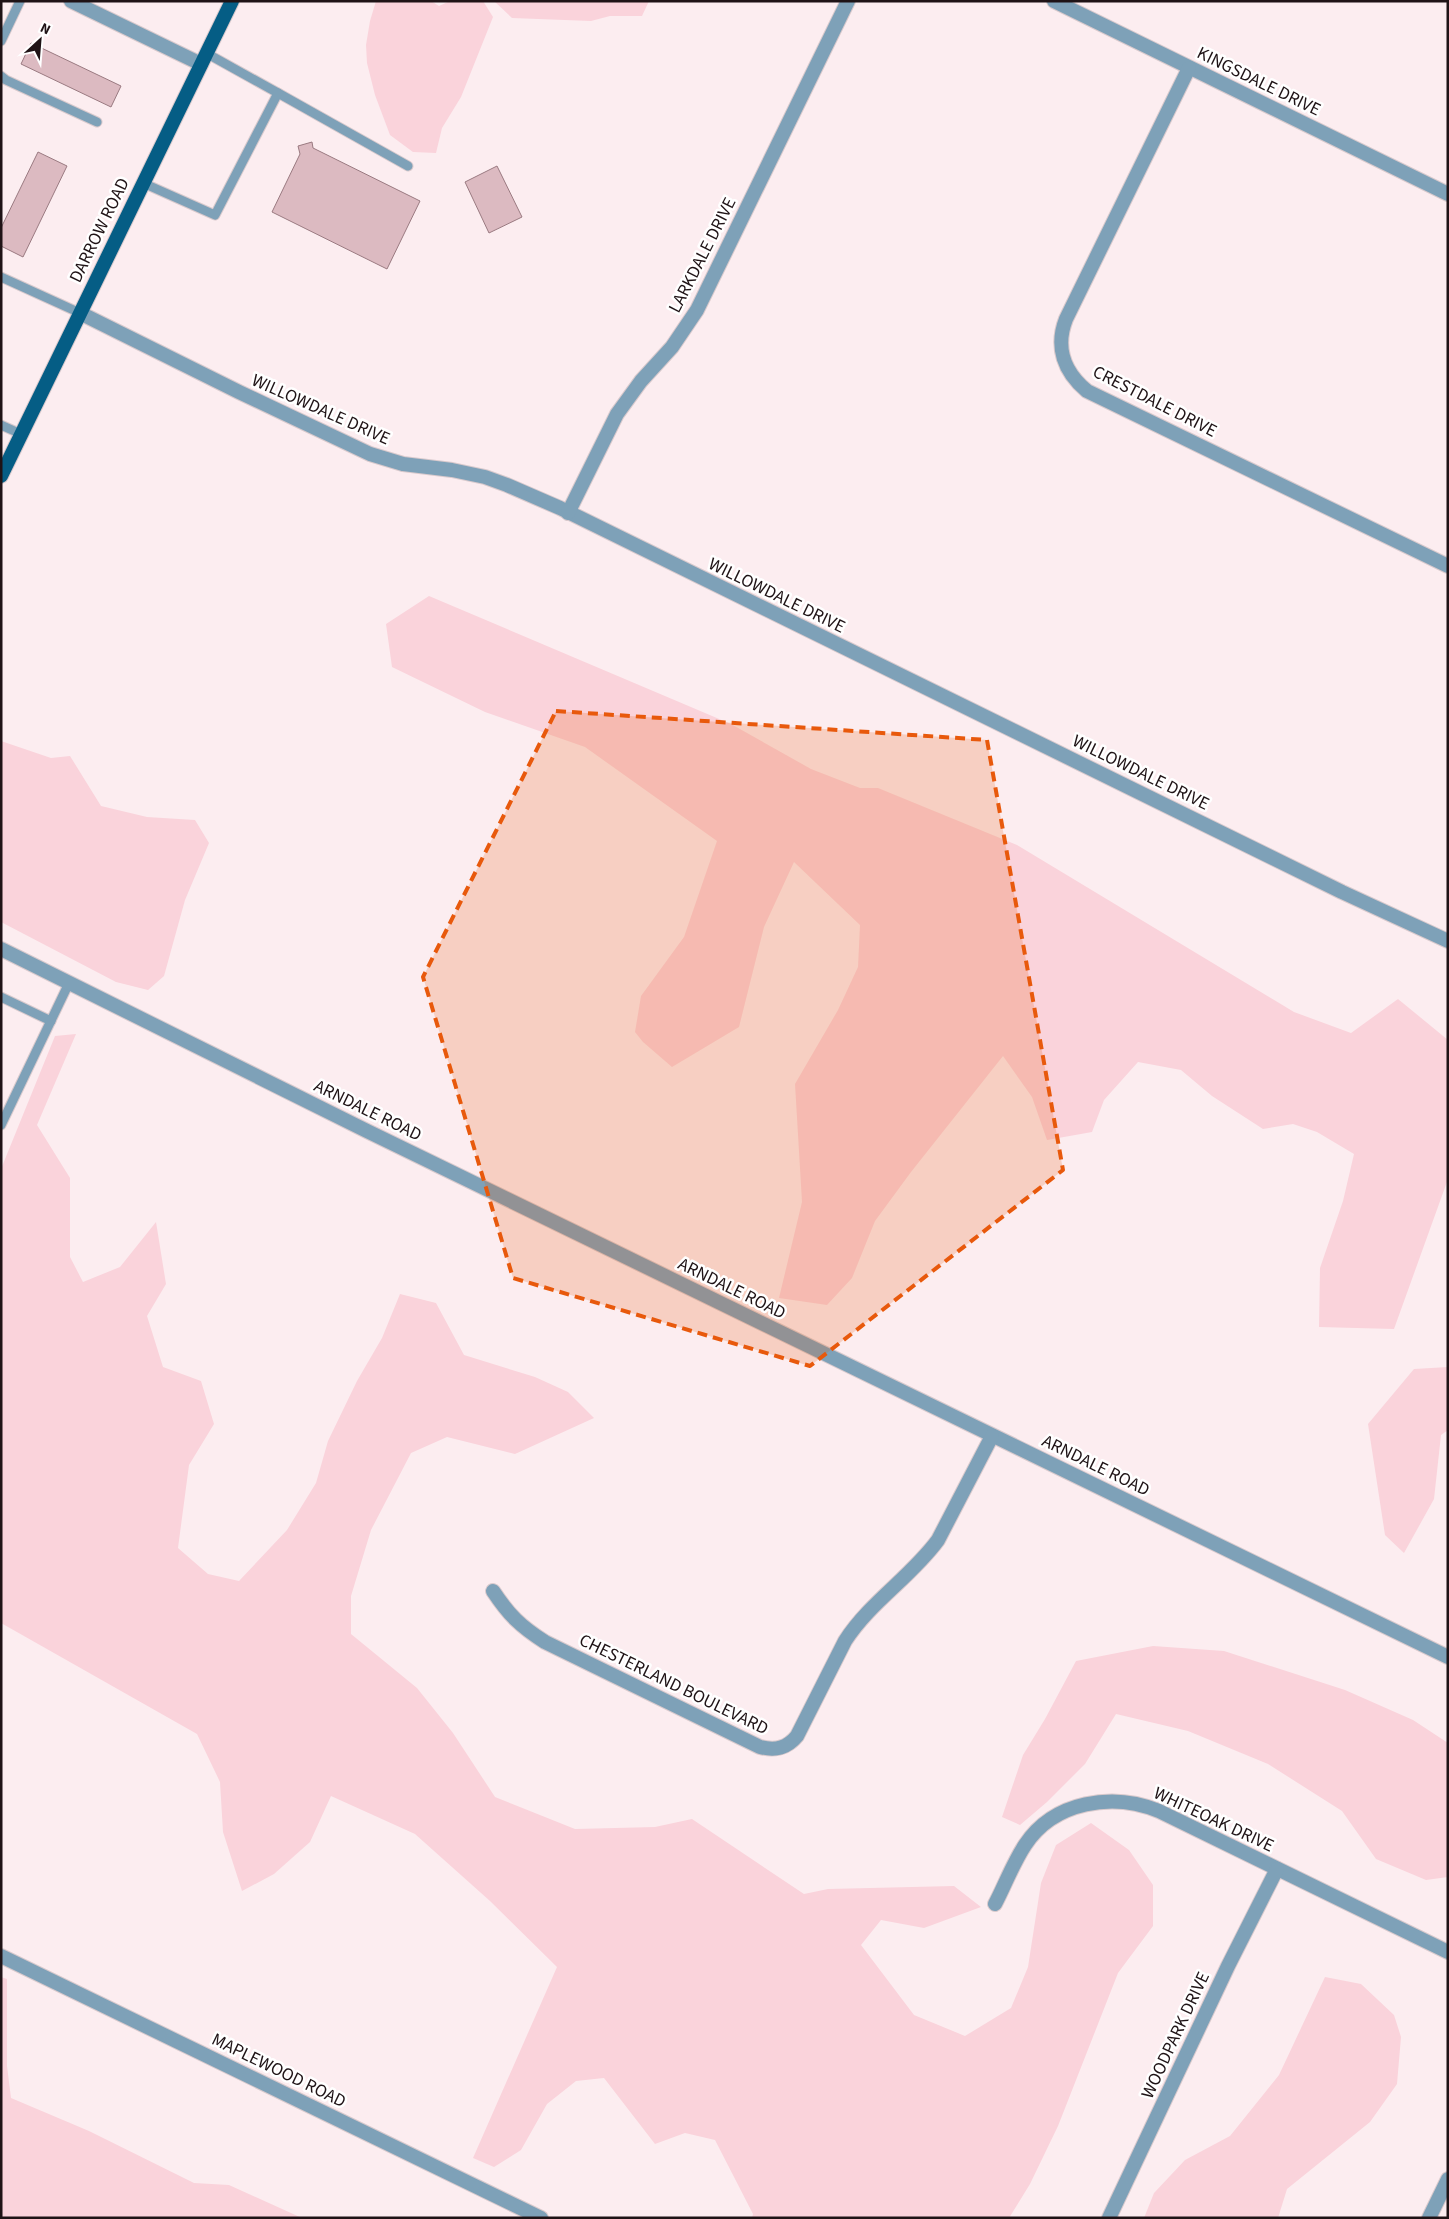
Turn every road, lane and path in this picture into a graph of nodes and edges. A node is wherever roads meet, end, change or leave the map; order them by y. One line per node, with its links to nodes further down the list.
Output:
1 (20, 1): 6 (lane)
2 (71, 1): 7 (street)
3 (232, 1): 7 (main road, DARROW ROAD)
4 (848, 1): 20 (street, LARKDALE DRIVE)
5 (1054, 1): 8 (street, KINGSDALE DRIVE)
6 (1, 41)
7 (204, 58): 10 (lane); 13 (main road, DARROW ROAD)
8 (1189, 68): 14 (street, KINGSDALE DRIVE); 21 (street, CRESTDALE DRIVE)
9 (1, 76): 11 (lane)
10 (278, 93): 12 (lane); 13 (lane)
11 (96, 122)
12 (408, 166)
13 (143, 183): 16 (main road, DARROW ROAD)
14 (1448, 194)
15 (1, 277): 16 (lane)
16 (80, 312): 18 (main road, DARROW ROAD); 20 (street, WILLOWDALE DRIVE)
17 (1, 425): 18 (lane)
18 (21, 434): 19 (main road, DARROW ROAD)
19 (1, 476)
20 (568, 513): 22 (street, WILLOWDALE DRIVE)
21 (1448, 566)
22 (1448, 941)
23 (1, 950): 24 (street, ARNDALE ROAD)
24 (69, 983): 26 (lane); 28 (street, ARNDALE ROAD)
25 (1, 997): 26 (lane)
26 (51, 1021): 27 (lane)
27 (1, 1125)
28 (992, 1436): 29 (street, CHESTERLAND BOULEVARD); 30 (street, ARNDALE ROAD)
29 (493, 1591)
30 (1448, 1657)
31 (1277, 1869): 32 (street, WHITEOAK DRIVE); 33 (street, WHITEOAK DRIVE); 37 (street, WOODPARK DRIVE)
32 (996, 1904)
33 (1448, 1952)
34 (1, 1956): 36 (street, MAPLEWOOD ROAD)
35 (1448, 2179): 38 (street)
36 (541, 2218)
37 (1109, 2218)
38 (1429, 2218)

